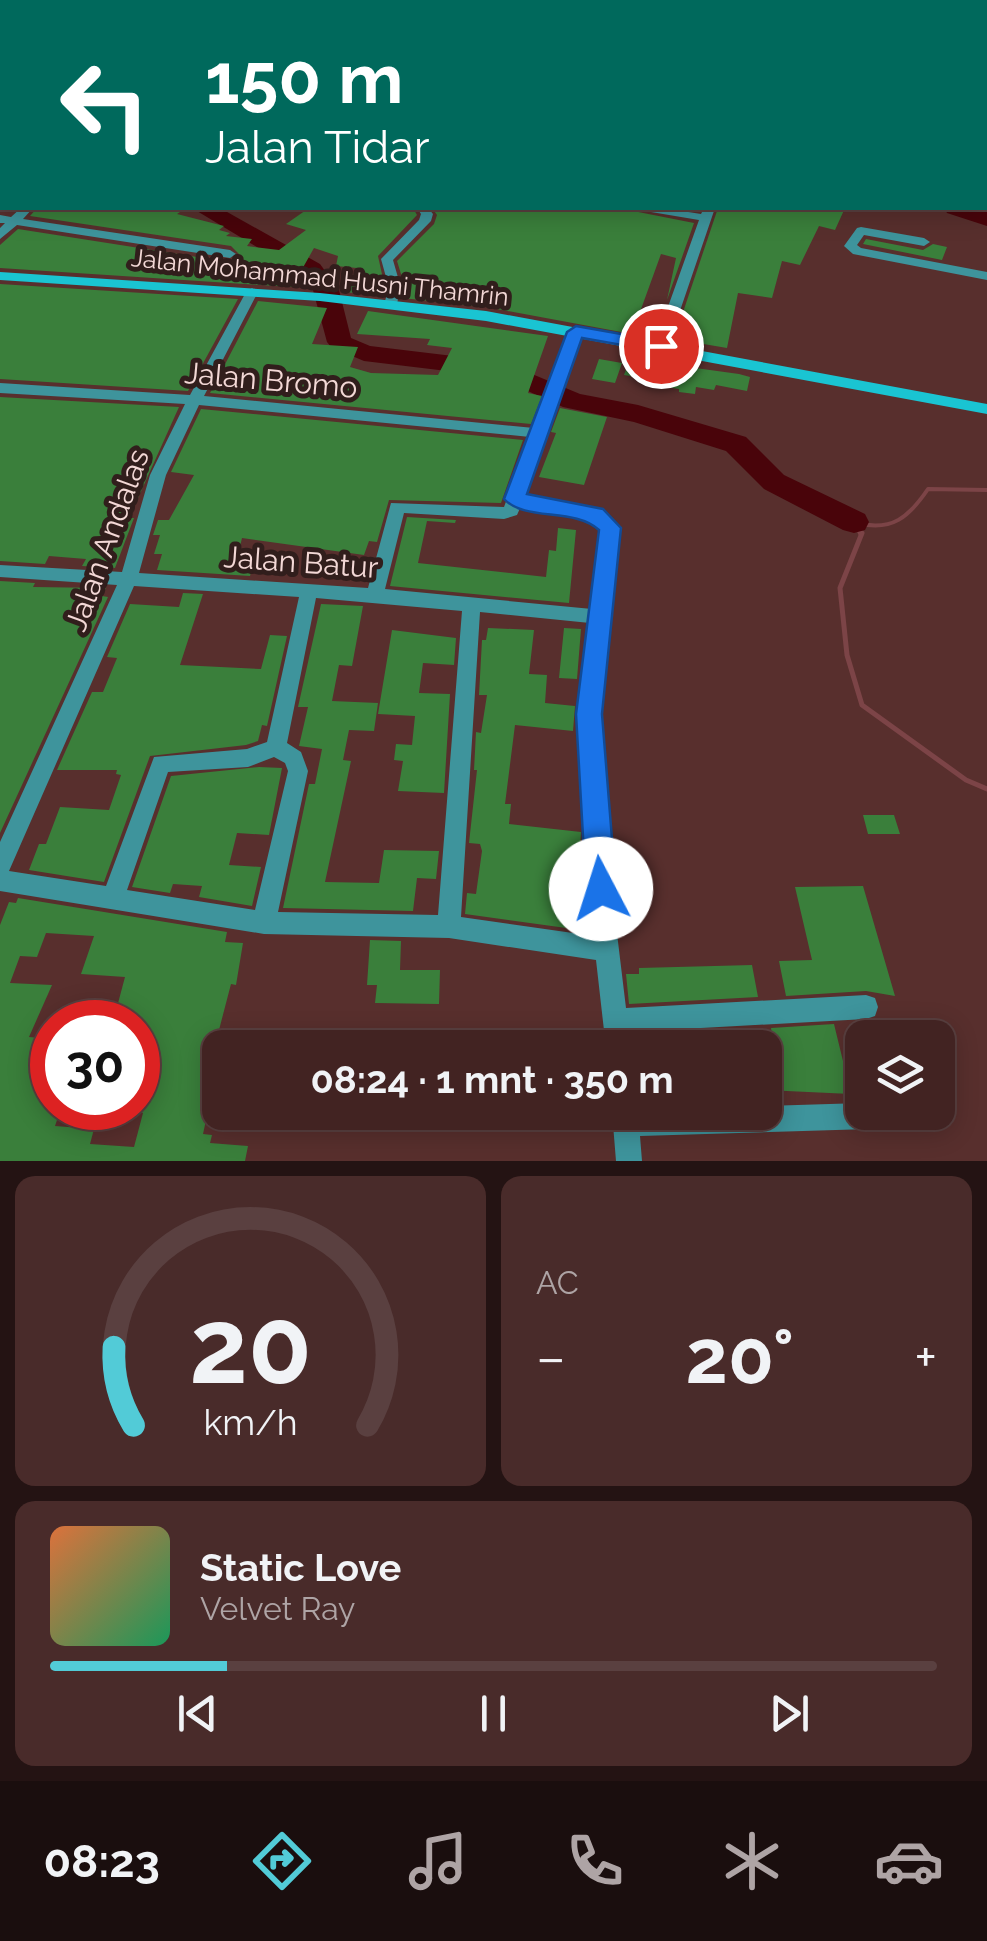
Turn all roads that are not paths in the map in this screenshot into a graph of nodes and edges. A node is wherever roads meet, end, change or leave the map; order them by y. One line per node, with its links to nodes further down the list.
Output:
1 (424, 210): 11 (street)
2 (670, 210): 3 (street)
3 (708, 213): 13 (street)
4 (7, 220): 5 (street); 7 (street)
5 (0, 235)
6 (924, 242): 9 (street)
7 (230, 254)
8 (0, 276): 10 (street, Jalan Mohammad Husni Thamrin)
9 (987, 276)
10 (252, 292): 11 (street, Jalan Mohammad Husni Thamrin); 15 (street, Jalan Andalas)
11 (391, 304): 12 (street, Jalan Mohammad Husni Thamrin)
12 (576, 332): 13 (street, Jalan Mohammad Husni Thamrin); 17 (street)
13 (661, 346): 16 (street, Jalan Mohammad Husni Thamrin)
14 (0, 388): 15 (street, Jalan Bromo)
15 (192, 400): 17 (street, Jalan Bromo); 20 (street, Jalan Andalas)
16 (987, 409)
17 (536, 433): 18 (street)
18 (515, 499): 22 (street); 24 (street)
19 (0, 571): 20 (street, Jalan Batur)
20 (129, 578): 21 (street, Jalan Batur); 26 (street, Jalan Andalas)
21 (310, 590): 22 (street, Jalan Batur); 25 (street)
22 (376, 594): 23 (street, Jalan Batur)
23 (472, 603): 24 (street, Jalan Batur); 30 (street)
24 (598, 617): 31 (street)
25 (276, 747): 28 (street); 29 (street)
26 (0, 866)
27 (0, 880): 28 (street)
28 (112, 900): 29 (street)
29 (264, 922): 30 (street)
30 (448, 927): 31 (street)
31 (608, 950): 33 (street)
32 (866, 1007): 33 (street)
33 (616, 1021): 34 (street)
34 (617, 1030)
35 (782, 1116): 36 (street)
36 (845, 1116)
37 (626, 1130): 38 (street)
38 (629, 1161)

